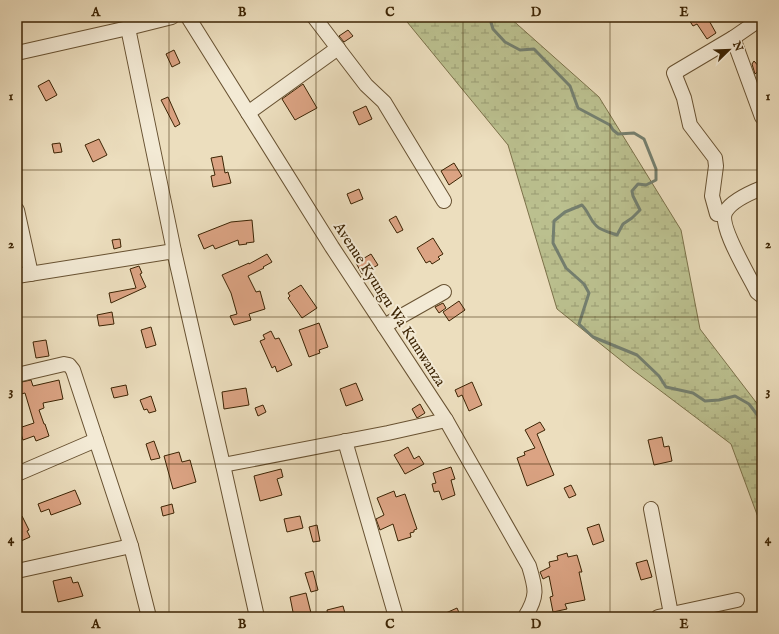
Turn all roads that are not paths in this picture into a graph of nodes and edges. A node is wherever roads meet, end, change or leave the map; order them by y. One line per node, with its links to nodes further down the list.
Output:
1 (172, 17): 5 (street)
2 (188, 17): 9 (street, Avenue Kyungu Wa Kumwanza)
3 (314, 17): 7 (street)
4 (762, 18): 6 (street)
5 (128, 28): 8 (street); 15 (street)
6 (733, 38): 10 (street); 14 (street)
7 (338, 48): 9 (street); 12 (street)
8 (17, 53)
9 (248, 112): 20 (street, Avenue Kyungu Wa Kumwanza)
10 (762, 117)
11 (762, 188): 19 (street)
12 (444, 201)
13 (17, 210): 16 (street)
14 (717, 214)
15 (174, 251): 16 (street); 25 (street)
16 (31, 274): 17 (street)
17 (17, 276)
18 (444, 292): 20 (street)
19 (762, 296)
20 (384, 326): 22 (street, Avenue Kyungu Wa Kumwanza)
21 (17, 375): 23 (street)
22 (446, 420): 24 (street); 35 (street, Avenue Kyungu Wa Kumwanza)
23 (96, 440): 26 (street); 28 (street)
24 (345, 441): 25 (street); 34 (street)
25 (223, 465): 33 (street)
26 (17, 474)
27 (651, 509): 31 (street)
28 (131, 546): 29 (street); 32 (street)
29 (17, 571)
30 (737, 600): 31 (street)
31 (672, 614): 36 (street)
32 (149, 617)
33 (257, 617)
34 (396, 617)
35 (525, 617)
36 (658, 617)

